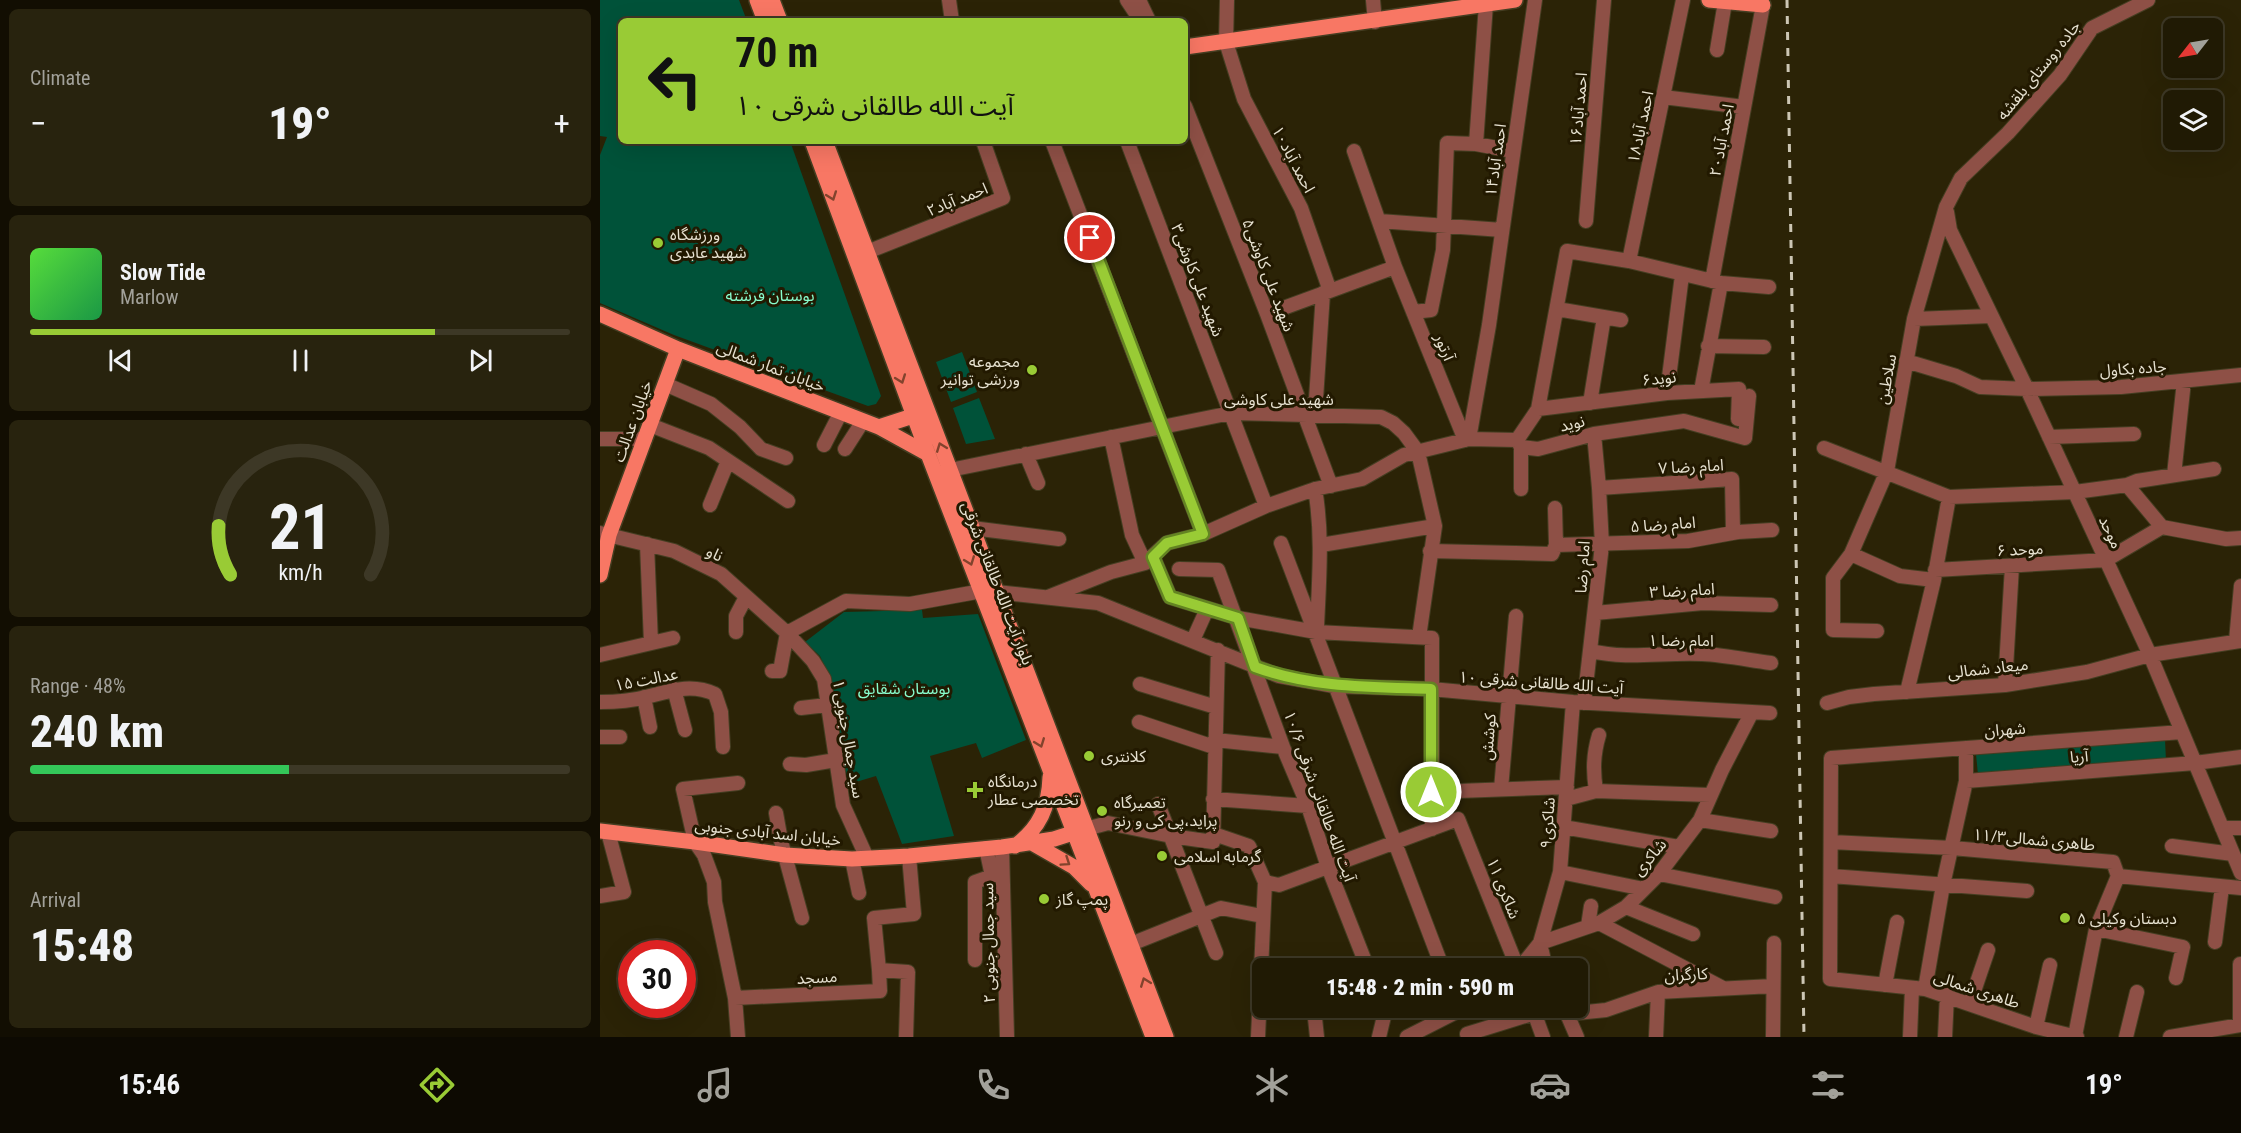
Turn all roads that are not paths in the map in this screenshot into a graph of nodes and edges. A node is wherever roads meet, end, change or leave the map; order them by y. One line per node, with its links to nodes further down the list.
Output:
1 (757, 0): 18 (main road)
2 (772, 0): 19 (main road)
3 (949, 0): 20 (street)
4 (1127, 0): 21 (street)
5 (1139, 0): 22 (street)
6 (1227, 0): 24 (street, احمد آباد۱۰)
7 (1373, 0): 23 (street)
8 (1515, 0): 16 (main road)
9 (1535, 0): 37 (street, احمد آباد۱۴)
10 (1604, 0): 40 (street, احمد آباد۱۶)
11 (1683, 0): 27 (street, احمد آباد۱۸)
12 (1709, 0): 14 (main road)
13 (2148, 0): 38 (street, جاده روستای بلقشه)
14 (1725, 2): 15 (main road); 26 (street)
15 (1762, 3): 28 (street, احمد آباد۲۰)
16 (1486, 4): 17 (main road); 35 (street)
17 (1441, 6): 23 (main road)
18 (764, 18)
19 (779, 18)
20 (952, 18)
21 (1139, 18)
22 (1148, 18)
23 (1375, 22): 24 (main road)
24 (1226, 42): 25 (main road); 49 (street, احمد آباد۱۰)
25 (1188, 47)
26 (1717, 50)
27 (1663, 97): 28 (street); 44 (street, احمد آباد۱۸)
28 (1744, 107): 47 (street, احمد آباد۲۰)
29 (1188, 114): 53 (street, شهید علی کاوشی۵)
30 (813, 144): 72 (main road, بلوار آیت الله طالقانی شرقی, one-way to 72)
31 (828, 144): 43 (main road, بلوار آیت الله طالقانی شرقی)
32 (984, 144): 43 (street, احمد آباد۲)
33 (1053, 144): 77 (street)
34 (1128, 144): 73 (street, شهید علی کاوشی۳)
35 (1476, 144): 37 (street); 41 (street)
36 (1354, 150): 39 (street, آرتور)
37 (1514, 151): 42 (street, احمد آباد۱۴)
38 (1946, 207): 54 (street, موحد); 56 (street, سلاطین)
39 (1379, 221): 41 (street); 45 (street, آرتور)
40 (1586, 221)
41 (1444, 225): 42 (street); 51 (street)
42 (1502, 230): 85 (street, احمد آباد۱۴)
43 (867, 252): 72 (main road, بلوار آیت الله طالقانی شرقی)
44 (1629, 261): 46 (street); 50 (street)
45 (1395, 267): 49 (street); 51 (street, آرتور)
46 (1682, 274): 47 (street); 67 (street)
47 (1716, 282): 48 (street); 58 (street, احمد آباد۲۰)
48 (1769, 287)
49 (1327, 292): 53 (street); 74 (street)
50 (1557, 309): 55 (street); 70 (street)
51 (1413, 312): 85 (street, آرتور)
52 (600, 314): 60 (main road, خیابان تمار شمالی)
53 (1267, 314): 74 (street, شهید علی کاوشی۵)
54 (1991, 316): 56 (street); 65 (street, موحد)
55 (1604, 317): 57 (street); 69 (street)
56 (1914, 318): 61 (street, سلاطین)
57 (1621, 320)
58 (1708, 346): 59 (street); 66 (street, احمد آباد۲۰)
59 (1764, 347)
60 (678, 349): 64 (main road, خیابان عدالت); 71 (main road, خیابان تمار شمالی)
61 (1906, 361): 65 (street, جاده بکاول); 97 (street, سلاطین)
62 (2241, 375): 63 (street, جاده بکاول)
63 (2184, 381): 65 (street, جاده بکاول); 98 (street)
64 (665, 384): 78 (main road, خیابان عدالت); 93 (street)
65 (2027, 389): 83 (street, موحد)
66 (1701, 391): 67 (street, نوید۶); 80 (street, نوید۶)
67 (1667, 393): 69 (street, نوید۶)
68 (1749, 396): 80 (street)
69 (1590, 403): 70 (street, نوید۶)
70 (1538, 409): 86 (street)
71 (842, 412): 75 (main road, خیابان تمار شمالی); 87 (street)
72 (921, 413): 76 (main road); 91 (main road, بلوار آیت الله طالقانی شرقی); 96 (main road, بلوار آیت الله طالقانی شرقی, one-way to 72)
73 (1231, 413): 74 (street, شهید علی کاوشی); 77 (street, شهید علی کاوشی); 109 (street, شهید علی کاوشی۳)
74 (1305, 415): 90 (street, شهید علی کاوشی); 101 (street, شهید علی کاوشی۵)
75 (863, 421): 76 (main road, خیابان تمار شمالی); 89 (street)
76 (879, 427): 91 (main road, خیابان تمار شمالی)
77 (1162, 427): 82 (street, شهید علی کاوشی); 117 (street)
78 (647, 432): 84 (street); 94 (street); 116 (main road, خیابان عدالت)
79 (1594, 434): 80 (street, نوید); 86 (street, نوید); 102 (street, امام رضا)
80 (1737, 434)
81 (2134, 434): 83 (street)
82 (1112, 437): 92 (street, شهید علی کاوشی); 127 (street)
83 (2049, 437): 105 (street, موحد)
84 (600, 439)
85 (1467, 440): 86 (street, نوید); 90 (street, نوید)
86 (1519, 443): 104 (street)
87 (824, 445)
88 (1824, 448): 97 (street)
89 (845, 449)
90 (1418, 453): 101 (street, نوید); 111 (street)
91 (928, 454): 134 (main road, بلوار آیت الله طالقانی شرقی, one-way to 134)
92 (1026, 454): 96 (street, شهید علی کاوشی); 99 (street)
93 (786, 458)
94 (728, 461): 107 (street); 108 (street)
95 (2214, 469): 98 (street)
96 (950, 470): 113 (main road, بلوار آیت الله طالقانی شرقی)
97 (1887, 471): 106 (street); 126 (street, سلاطین)
98 (2174, 474): 100 (street)
99 (1038, 483)
100 (2127, 485): 105 (street); 112 (street)
101 (1331, 486): 103 (street, نوید)
102 (1599, 488): 115 (street, امام رضا ۷); 124 (street, امام رضا)
103 (1315, 489): 109 (street, نوید); 123 (street)
104 (1521, 489)
105 (2074, 492): 106 (street); 128 (street, موحد)
106 (1949, 497): 132 (street)
107 (788, 501)
108 (710, 505)
109 (1266, 506): 117 (street, نوید)
110 (1554, 508): 122 (street)
111 (1435, 526): 123 (street); 125 (street)
112 (2162, 527): 118 (street); 128 (street)
113 (972, 528): 119 (street); 134 (main road, بلوار آیت الله طالقانی شرقی)
114 (1772, 530): 115 (street, امام رضا ۵)
115 (1733, 533): 124 (street, امام رضا ۵)
116 (605, 534): 121 (street, ناو); 131 (main road, خیابان عدالت)
117 (1203, 534): 127 (street, نوید)
118 (2241, 538)
119 (1059, 539)
120 (1281, 543): 144 (street)
121 (648, 544): 135 (street, ناو); 150 (street)
122 (1556, 544): 124 (street, امام رضا ۵); 125 (street)
123 (1321, 545): 144 (street)
124 (1602, 545): 139 (street, امام رضا)
125 (1430, 551): 147 (street)
126 (1851, 554): 132 (street, موحد ۶); 142 (street, سلاطین)
127 (1149, 560): 136 (street, نوید); 138 (street)
128 (2106, 560): 129 (street, موحد ۶); 154 (street, موحد)
129 (2012, 566): 132 (street, موحد ۶); 159 (street)
130 (1179, 569): 141 (street, آیت الله طالقانی شرقی ۱۰/۶)
131 (600, 575)
132 (1934, 575): 163 (street)
133 (2241, 586): 149 (street)
134 (989, 592): 136 (street, آیت الله طالقانی شرقی ۱۰); 145 (street, آیت الله طالقانی شرقی ۱۰); 189 (main road, بلوار آیت الله طالقانی شرقی, one-way to 189); 206 (main road, بلوار آیت الله طالقانی شرقی)
135 (746, 597): 143 (street); 145 (street, ناو)
136 (1046, 597): 148 (street, آیت الله طالقانی شرقی ۱۰)
137 (1771, 605): 139 (street, امام رضا ۳)
138 (1207, 609): 141 (street); 148 (street)
139 (1595, 613): 152 (street, امام رضا)
140 (1516, 616): 165 (street, کوشش)
141 (1238, 618): 144 (street); 156 (street, آیت الله طالقانی شرقی ۱۰/۶)
142 (1877, 631)
143 (736, 632)
144 (1316, 632): 147 (street); 160 (street)
145 (787, 633): 157 (street); 169 (street, سید جمال جنوبی ۱)
146 (673, 638): 150 (street)
147 (1425, 638): 162 (street)
148 (1193, 640): 151 (street, آیت الله طالقانی شرقی ۱۰)
149 (2238, 641): 154 (street, میعاد شمالی)
150 (651, 643): 153 (street)
151 (1218, 650): 156 (street, آیت الله طالقانی شرقی ۱۰); 170 (street)
152 (1591, 651): 155 (street, امام رضا ۱); 167 (street, امام رضا)
153 (600, 655)
154 (2150, 655): 159 (street, میعاد شمالی); 177 (street, موحد)
155 (1771, 663)
156 (1255, 667): 160 (street, آیت الله طالقانی شرقی ۱۰); 183 (street, آیت الله طالقانی شرقی ۱۰/۶)
157 (772, 671)
158 (1140, 684): 170 (street)
159 (2005, 685): 163 (street, میعاد شمالی)
160 (1334, 686): 162 (street, آیت الله طالقانی شرقی ۱۰); 214 (street)
161 (674, 689): 164 (street, عدالت ۱۵); 176 (street); 182 (street, عدالت ۱۵)
162 (1431, 689): 165 (street, آیت الله طالقانی شرقی ۱۰); 194 (street)
163 (1907, 692): 168 (street, میعاد شمالی)
164 (644, 697): 166 (street, عدالت ۱۵); 175 (street)
165 (1508, 698): 167 (street, آیت الله طالقانی شرقی ۱۰); 192 (street, کوشش)
166 (600, 702)
167 (1579, 702): 172 (street, آیت الله طالقانی شرقی ۱۰); 195 (street, شاکری۹)
168 (1827, 703)
169 (827, 705): 171 (street); 186 (street, سید جمال جنوبی ۱)
170 (1216, 707): 181 (street)
171 (801, 708)
172 (1752, 712): 173 (street, آیت الله طالقانی شرقی ۱۰); 196 (street, شاکری)
173 (1770, 713)
174 (1139, 722): 181 (street)
175 (650, 727)
176 (685, 730)
177 (2182, 732): 184 (street, شهران); 188 (street, موحد)
178 (1599, 735): 193 (street)
179 (600, 737): 180 (street)
180 (620, 737)
181 (1214, 743): 183 (street); 197 (street)
182 (723, 747)
183 (1283, 747): 199 (street, آیت الله طالقانی شرقی ۱۰/۶)
184 (1966, 748): 190 (street); 212 (street, شهران)
185 (2241, 757): 188 (street, آریا)
186 (836, 760): 187 (street); 223 (street, سید جمال جنوبی ۱)
187 (790, 764)
188 (2195, 764): 190 (street, آریا); 203 (street, موحد)
189 (1050, 770): 206 (main road, بلوار آیت الله طالقانی شرقی); 215 (main road)
190 (1966, 781): 219 (street)
191 (738, 783): 211 (street)
192 (1502, 789): 194 (street); 195 (street)
193 (1596, 791): 195 (street); 196 (street)
194 (1431, 792): 205 (street)
195 (1566, 793): 202 (street, شاکری۹)
196 (1710, 795): 201 (street, شاکری)
197 (1213, 799): 199 (street); 209 (street)
198 (1158, 804): 210 (street)
199 (1308, 806): 224 (street, آیت الله طالقانی شرقی ۱۰/۶)
200 (776, 813): 221 (street)
201 (1700, 820): 207 (street); 217 (street, شاکری)
202 (1563, 827): 217 (street); 225 (street, شاکری۹)
203 (2222, 828): 204 (street); 220 (street, موحد)
204 (2241, 828)
205 (1432, 829): 214 (street); 257 (street, شاکری ۱۱)
206 (1080, 831): 210 (street); 213 (main road, خیابان اسد آبادی جنوبی); 233 (main road, بلوار آیت الله طالقانی شرقی); 252 (main road, بلوار آیت الله طالقانی شرقی)
207 (1771, 831)
208 (604, 832): 211 (main road, خیابان اسد آبادی جنوبی); 238 (street)
209 (1214, 834): 210 (street); 230 (street)
210 (1171, 836): 242 (street)
211 (695, 842): 221 (main road, خیابان اسد آبادی جنوبی); 272 (street)
212 (1831, 842): 219 (street, طاهری شمالی۱۱/۳); 228 (street)
213 (1032, 843): 215 (main road, خیابان اسد آبادی جنوبی); 233 (main road, one-way to 233)
214 (1394, 843): 224 (street); 256 (street)
215 (1009, 846): 218 (main road, خیابان اسد آبادی جنوبی); 287 (street, سید جمال جنوبی ۲)
216 (2172, 846): 220 (street)
217 (1679, 847): 227 (street, شاکری)
218 (986, 848): 222 (main road, خیابان اسد آبادی جنوبی); 260 (street)
219 (1952, 848): 229 (street, طاهری شمالی۱۱/۳); 231 (street)
220 (2233, 854): 226 (street, موحد)
221 (785, 855): 223 (main road, خیابان اسد آبادی جنوبی); 244 (street)
222 (909, 856): 223 (main road, خیابان اسد آبادی جنوبی); 263 (street)
223 (860, 859): 237 (street, سید جمال جنوبی ۱)
224 (1328, 867): 230 (street); 255 (street, آیت الله طالقانی شرقی ۱۰/۶)
225 (1560, 872): 235 (street); 250 (street, شاکری۹)
226 (2241, 873)
227 (1659, 874): 235 (street, شاکری); 239 (street)
228 (1831, 876): 231 (street); 265 (street, طاهری شمالی)
229 (2118, 876): 232 (street); 247 (street)
230 (1265, 882): 243 (street)
231 (1943, 885): 236 (street); 268 (street)
232 (2222, 887): 234 (street); 249 (street)
233 (1096, 888): 288 (main road, بلوار آیت الله طالقانی شرقی)
234 (2241, 888)
235 (1644, 889): 241 (street, شاکری)
236 (2026, 891)
237 (859, 893)
238 (600, 896)
239 (1775, 897)
240 (1591, 906): 246 (street)
241 (1626, 907): 246 (street, شاکری); 248 (street)
242 (1201, 916): 243 (street); 252 (street); 254 (street)
243 (1262, 916): 290 (street)
244 (802, 918)
245 (1897, 922): 265 (street)
246 (1593, 925): 250 (street, شاکری); 267 (street)
247 (2096, 929): 264 (street); 300 (street)
248 (1693, 934)
249 (2215, 942)
250 (1540, 943): 258 (street); 259 (street)
251 (1774, 943): 266 (street)
252 (1131, 944): 289 (main road, بلوار آیت الله طالقانی شرقی, one-way to 252)
253 (1988, 950): 273 (street)
254 (1216, 953)
255 (1364, 958)
256 (1439, 958)
257 (1514, 958)
258 (1527, 958)
259 (1543, 958)
260 (975, 960)
261 (2240, 964): 282 (street)
262 (2050, 965): 283 (street)
263 (879, 970): 272 (street, مسجد); 286 (street)
264 (2176, 978)
265 (1885, 985): 268 (street, طاهری شمالی)
266 (1773, 986): 267 (street, کارگران); 297 (street)
267 (1723, 988): 269 (street, کارگران)
268 (1918, 988): 271 (street, طاهری شمالی); 298 (street)
269 (1658, 992): 274 (street, کارگران); 296 (street)
270 (2137, 992): 301 (street)
271 (1947, 996): 273 (street, طاهری شمالی); 299 (street)
272 (735, 998): 285 (street)
273 (1970, 1003): 283 (street, طاهری شمالی)
274 (1588, 1010)
275 (1315, 1018): 291 (street)
276 (1384, 1018): 292 (street)
277 (1444, 1018): 293 (street)
278 (1463, 1018): 284 (street)
279 (1525, 1018): 284 (street)
280 (1536, 1018): 294 (street)
281 (1567, 1018): 295 (street)
282 (2241, 1025): 302 (street)
283 (2036, 1027): 300 (street, طاهری شمالی)
284 (1468, 1036)
285 (738, 1037)
286 (906, 1037)
287 (1007, 1037)
288 (1153, 1037)
289 (1166, 1037)
290 (1258, 1037)
291 (1317, 1037)
292 (1379, 1037)
293 (1407, 1037)
294 (1543, 1037)
295 (1577, 1037)
296 (1656, 1037)
297 (1773, 1037)
298 (1910, 1037)
299 (1945, 1037)
300 (2076, 1037)
301 (2126, 1037)
302 (2170, 1037)

